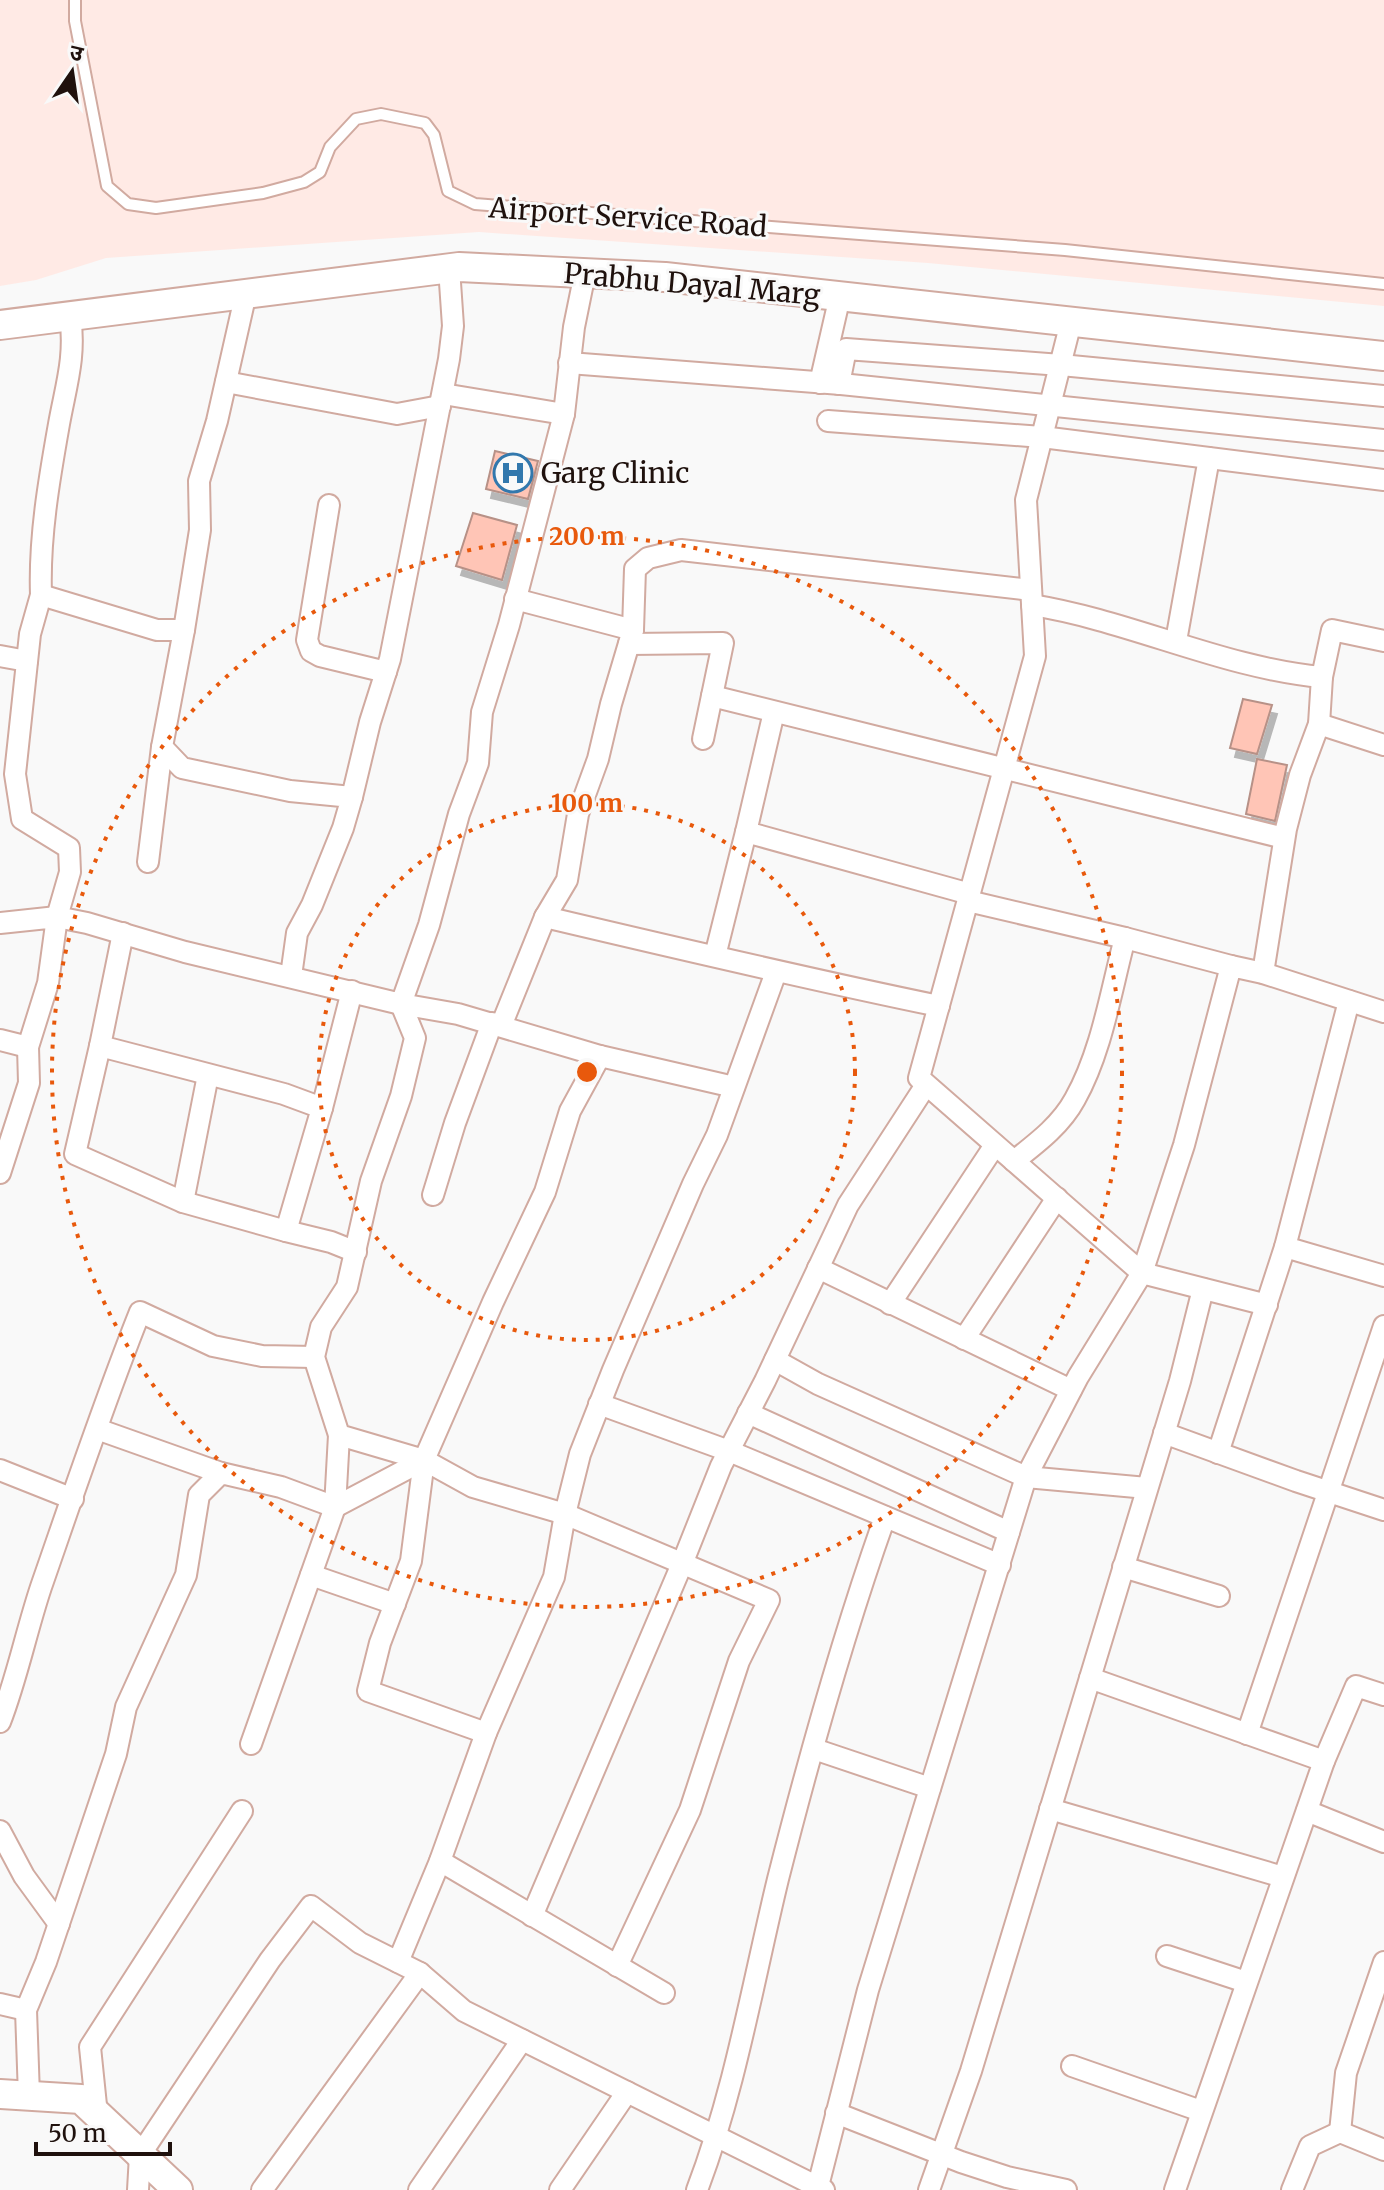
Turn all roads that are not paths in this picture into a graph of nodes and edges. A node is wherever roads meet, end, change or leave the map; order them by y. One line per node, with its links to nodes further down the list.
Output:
1 (75, 0): 4 (lane, Airport Service Road)
2 (449, 268): 3 (street, Prabhu Dayal Marg); 5 (street, Prabhu Dayal Marg); 16 (street)
3 (585, 273): 6 (street, Prabhu Dayal Marg); 11 (street)
4 (1384, 284)
5 (246, 293): 7 (street, Prabhu Dayal Marg); 13 (street)
6 (840, 296): 8 (street, Prabhu Dayal Marg); 14 (street)
7 (70, 315): 9 (street, Prabhu Dayal Marg); 25 (street)
8 (1071, 322): 10 (street, Prabhu Dayal Marg); 12 (street)
9 (0, 325)
10 (1384, 356)
11 (569, 363): 14 (street); 18 (street)
12 (1061, 365): 14 (street); 15 (street); 17 (street)
13 (226, 382): 16 (street); 28 (street)
14 (830, 384): 17 (street)
15 (1384, 396)
16 (442, 400): 18 (street); 34 (street)
17 (1050, 406): 20 (street); 21 (street)
18 (564, 414): 27 (street)
19 (828, 421): 20 (street)
20 (1042, 437): 22 (street); 26 (street)
21 (1384, 440)
22 (1209, 458): 23 (street); 30 (street)
23 (1384, 480)
24 (329, 505): 34 (street)
25 (41, 595): 28 (street); 33 (street)
26 (1032, 598): 29 (street); 30 (street); 43 (street)
27 (515, 599): 29 (street); 61 (street)
28 (184, 630): 41 (street)
29 (631, 637): 36 (street); 50 (street)
30 (1176, 641): 35 (street)
31 (1384, 641): 35 (street)
32 (0, 656): 33 (street)
33 (27, 661): 42 (street)
34 (386, 672): 44 (street)
35 (1322, 677): 38 (street)
36 (712, 696): 37 (street); 39 (street)
37 (774, 712): 43 (street); 45 (street)
38 (1319, 724): 40 (street); 46 (street)
39 (703, 739)
40 (1384, 745)
41 (162, 747): 44 (street); 47 (street)
42 (8, 762): 49 (street)
43 (1004, 768): 46 (street); 48 (street)
44 (352, 797): 58 (street)
45 (746, 832): 48 (street); 54 (street)
46 (1284, 838): 57 (street)
47 (148, 862)
48 (969, 898): 53 (street); 62 (street)
49 (57, 917): 51 (street); 52 (street); 67 (street)
50 (545, 917): 54 (street); 64 (street)
51 (0, 923)
52 (123, 933): 58 (street); 66 (street)
53 (1125, 938): 55 (street); 74 (street)
54 (715, 956): 56 (street)
55 (1231, 966): 57 (street); 83 (street)
56 (776, 972): 62 (street); 71 (street)
57 (1263, 973): 60 (street)
58 (291, 976): 59 (street)
59 (352, 991): 61 (street); 72 (street)
60 (1349, 1001): 63 (street); 80 (street)
61 (401, 1004): 64 (street); 81 (street)
62 (939, 1006): 70 (street)
63 (1384, 1012)
64 (496, 1025): 68 (street); 76 (street)
65 (0, 1040): 67 (street)
66 (100, 1046): 69 (street); 78 (street)
67 (28, 1047): 75 (street)
68 (600, 1056): 71 (street); 100 (street)
69 (208, 1075): 72 (street); 78 (street)
70 (926, 1085): 73 (street); 82 (street)
71 (734, 1087): 93 (street)
72 (322, 1108): 79 (street)
73 (995, 1145): 74 (street); 86 (street)
74 (1014, 1161): 77 (street)
75 (0, 1173)
76 (433, 1195)
77 (1057, 1198): 83 (street); 89 (street)
78 (183, 1202): 79 (street)
79 (286, 1231): 81 (street)
80 (1285, 1247): 84 (street); 87 (street)
81 (356, 1252): 90 (street)
82 (818, 1268): 86 (street); 91 (street)
83 (1142, 1273): 85 (street); 92 (street)
84 (1384, 1276)
85 (1203, 1289): 87 (street); 96 (street)
86 (890, 1304): 89 (street)
87 (1267, 1305): 99 (street)
88 (1384, 1326): 105 (street)
89 (964, 1339): 92 (street)
90 (314, 1357): 95 (street); 97 (street)
91 (775, 1360): 94 (street); 103 (street)
92 (1071, 1390): 103 (street)
93 (599, 1404): 98 (street); 109 (street)
94 (748, 1413): 98 (street); 111 (street)
95 (97, 1429): 102 (street); 106 (street)
96 (1164, 1433): 99 (street); 104 (street)
97 (339, 1435): 100 (street); 107 (street)
98 (729, 1451): 110 (street); 112 (street)
99 (1218, 1453): 105 (street)
100 (424, 1460): 107 (street); 109 (street); 117 (street)
101 (0, 1470): 106 (street)
102 (221, 1473): 107 (street); 135 (street)
103 (1026, 1477): 104 (street); 111 (street)
104 (1147, 1488): 114 (street)
105 (1328, 1491): 108 (street); 122 (street)
106 (73, 1499): 120 (street)
107 (335, 1507): 115 (street)
108 (1384, 1510)
109 (565, 1514): 112 (street); 121 (street)
110 (885, 1517): 113 (street); 124 (street)
111 (1009, 1532): 113 (street)
112 (682, 1564): 134 (street); 139 (street)
113 (1000, 1565): 126 (street)
114 (1123, 1567): 116 (street); 118 (street)
115 (311, 1575): 117 (street); 123 (street)
116 (1219, 1596)
117 (395, 1604): 121 (street)
118 (1090, 1678): 122 (street); 127 (street)
119 (1384, 1695): 125 (street)
120 (0, 1722)
121 (486, 1733): 132 (street)
122 (1247, 1734): 125 (street)
123 (251, 1744)
124 (814, 1749): 126 (street); 155 (street)
125 (1324, 1761): 129 (street)
126 (930, 1788): 152 (street)
127 (1050, 1809): 133 (street); 158 (street)
128 (242, 1811): 153 (street)
129 (1307, 1811): 131 (street); 133 (street)
130 (0, 1831): 135 (street)
131 (1384, 1842)
132 (440, 1861): 134 (street); 137 (street)
133 (1283, 1877): 141 (street)
134 (532, 1916): 139 (street)
135 (59, 1924): 144 (street)
136 (1167, 1956): 141 (street)
137 (398, 1962): 140 (street); 157 (street)
138 (1384, 1962): 145 (street)
139 (617, 1966): 142 (street)
140 (420, 1973): 146 (street); 163 (street)
141 (1246, 1982): 151 (street)
142 (664, 1993)
143 (0, 2004): 144 (street)
144 (26, 2010): 150 (street)
145 (1375, 2019): 154 (street)
146 (522, 2040): 148 (street); 164 (street)
147 (1072, 2066): 151 (street)
148 (627, 2092): 155 (street); 159 (street)
149 (0, 2094): 150 (street)
150 (29, 2096): 153 (street)
151 (1201, 2111): 168 (street)
152 (836, 2113): 158 (street); 160 (street)
153 (97, 2115): 157 (street)
154 (1340, 2132): 156 (street); 169 (street)
155 (716, 2138): 160 (street); 165 (street)
156 (1384, 2150)
157 (140, 2155): 161 (street); 162 (street)
158 (941, 2155): 166 (street); 167 (street)
159 (562, 2189)
160 (819, 2189)
161 (138, 2190)
162 (178, 2190)
163 (262, 2190)
164 (419, 2190)
165 (697, 2190)
166 (929, 2190)
167 (1066, 2190)
168 (1175, 2190)
169 (1292, 2190)

